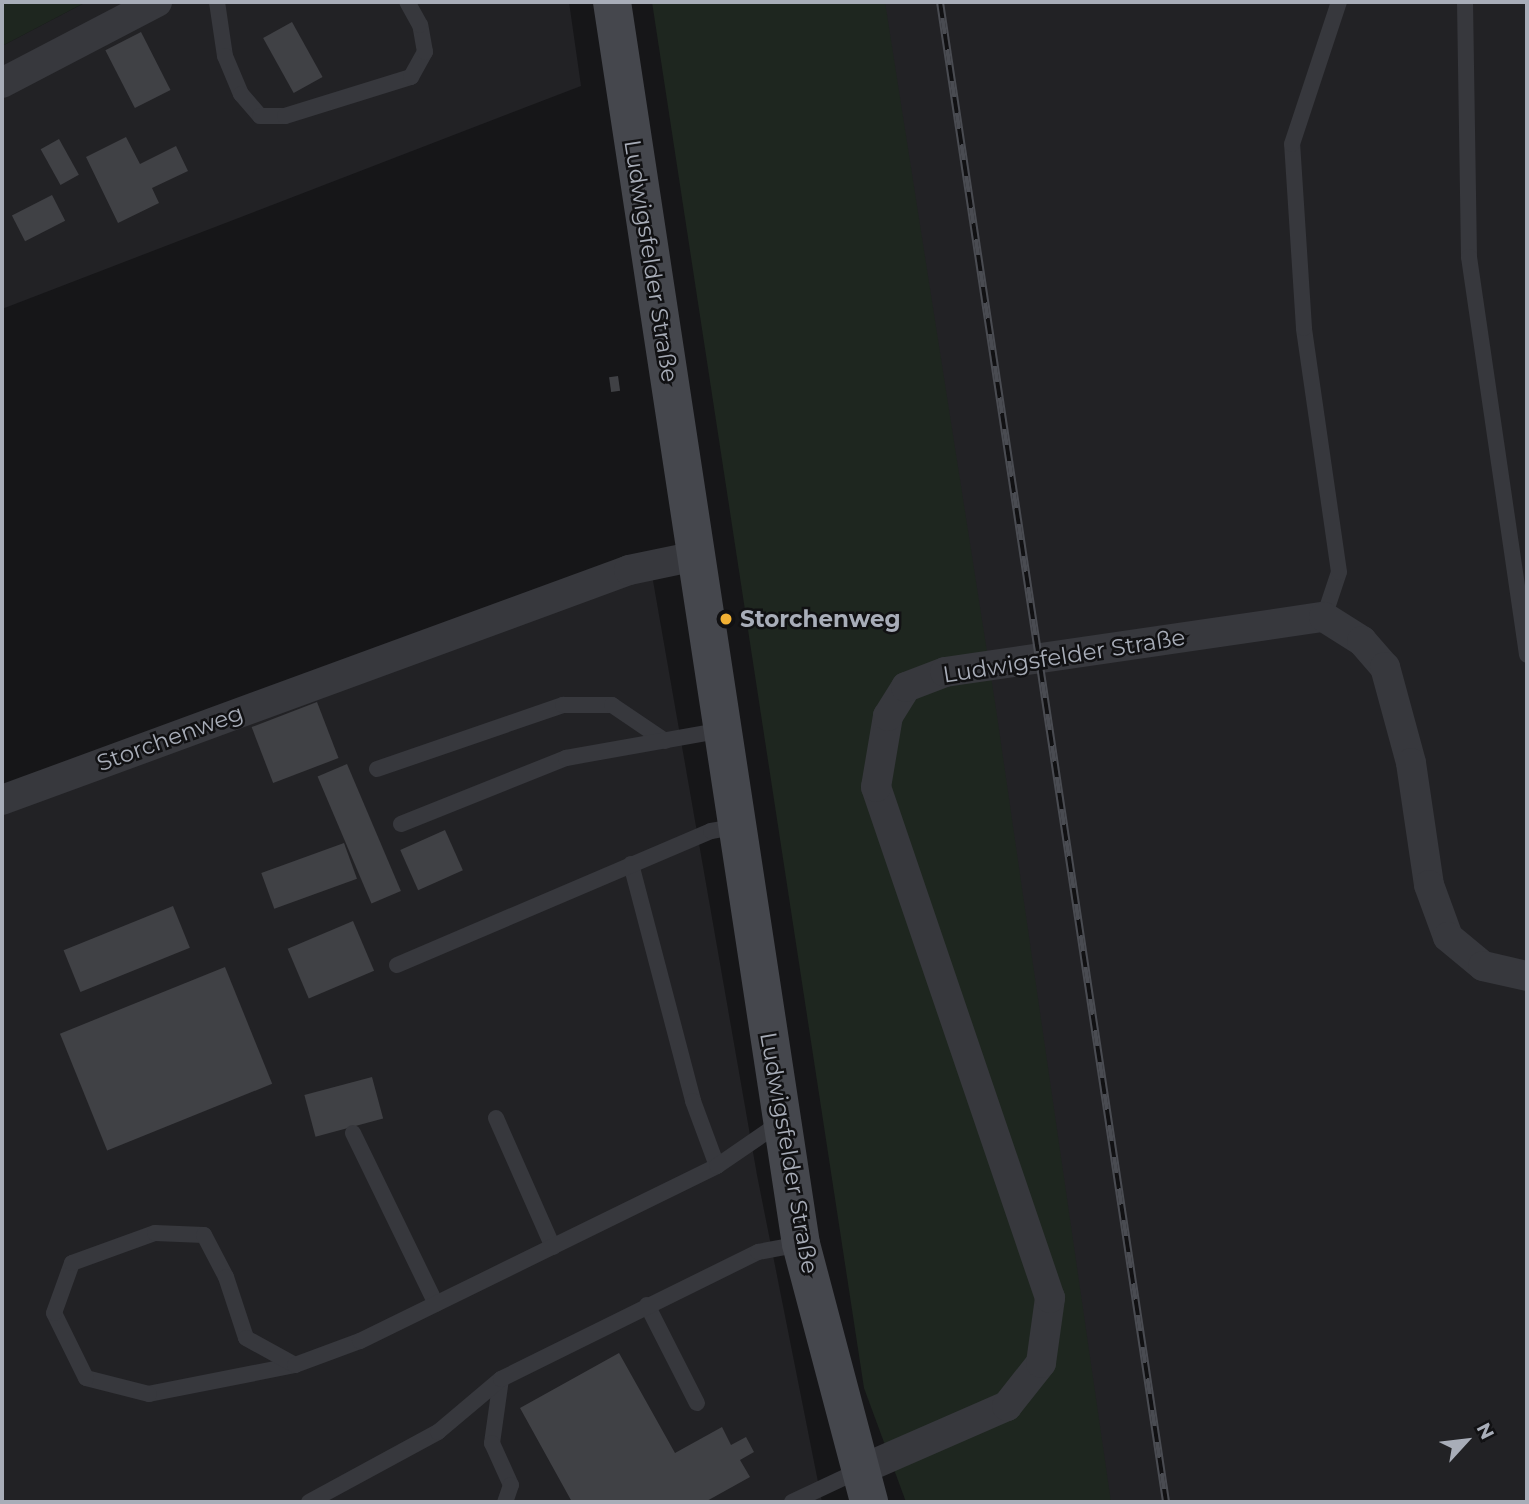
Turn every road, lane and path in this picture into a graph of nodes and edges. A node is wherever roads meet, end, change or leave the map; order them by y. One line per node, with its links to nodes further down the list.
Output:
1 (157, 2): 7 (street)
2 (216, 2): 3 (lane)
3 (407, 2)
4 (612, 2): 8 (street, Ludwigsfelder Straße)
5 (1339, 2): 9 (lane)
6 (1465, 2): 10 (lane)
7 (2, 83)
8 (696, 556): 11 (street, Ludwigsfelder Straße); 14 (street, Storchenweg)
9 (1324, 617): 19 (street); 31 (street, Ludwigsfelder Straße)
10 (1527, 655)
11 (723, 730): 12 (lane); 16 (street, Ludwigsfelder Straße)
12 (665, 741): 13 (lane); 15 (lane)
13 (377, 769)
14 (2, 800)
15 (401, 824)
16 (738, 826): 17 (lane); 21 (street, Ludwigsfelder Straße)
17 (631, 864): 18 (lane); 23 (lane)
18 (397, 965)
19 (1527, 976)
20 (496, 1118): 25 (lane)
21 (781, 1122): 23 (lane); 24 (street, Ludwigsfelder Straße)
22 (353, 1133): 26 (lane)
23 (717, 1166): 25 (lane)
24 (802, 1244): 27 (lane); 31 (street, Ludwigsfelder Straße)
25 (553, 1247): 26 (lane)
26 (436, 1304): 28 (lane)
27 (647, 1305): 29 (lane); 30 (lane)
28 (295, 1365): 28 (lane)
29 (501, 1379): 32 (lane); 33 (lane)
30 (697, 1403)
31 (864, 1486): 34 (lane)
32 (309, 1502)
33 (505, 1502)
34 (792, 1502)

